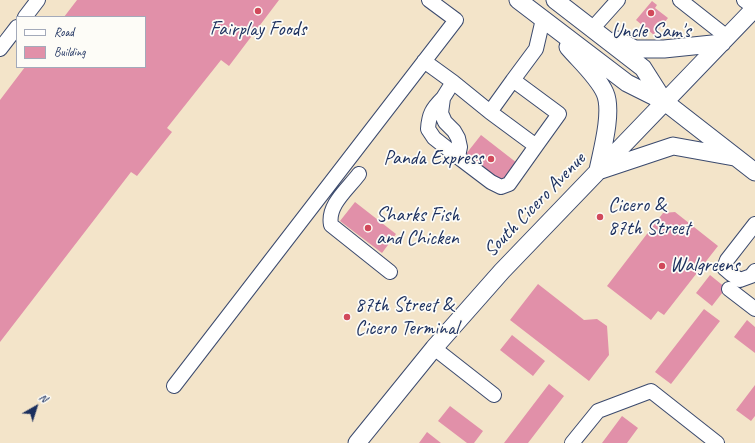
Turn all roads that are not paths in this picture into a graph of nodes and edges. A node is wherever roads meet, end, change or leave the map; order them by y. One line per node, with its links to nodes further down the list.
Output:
1 (38, 0): 9 (street)
2 (429, 0): 15 (street)
3 (518, 0): 10 (main road)
4 (555, 0): 12 (main road)
5 (618, 0): 12 (street)
6 (680, 0): 13 (street)
7 (744, 0): 8 (street)
8 (755, 8): 13 (main road, South Cicero Avenue)
9 (26, 16)
10 (547, 22): 16 (street); 18 (main road); 22 (main road)
11 (16, 28): 14 (street)
12 (592, 29): 13 (main road); 18 (main road)
13 (725, 40): 18 (main road, South Cicero Avenue)
14 (0, 49)
15 (424, 61): 17 (street); 31 (street)
16 (513, 80): 19 (street); 20 (street)
17 (453, 82): 19 (street); 20 (street)
18 (665, 102): 21 (main road); 22 (main road, South Cicero Avenue)
19 (490, 112): 20 (street)
20 (536, 146)
21 (736, 157): 22 (main road); 23 (main road)
22 (598, 170): 30 (main road, South Cicero Avenue)
23 (755, 172)
24 (359, 174): 27 (street)
25 (755, 224): 26 (street)
26 (755, 271)
27 (390, 272)
28 (729, 289): 29 (street)
29 (755, 309)
30 (434, 348): 32 (street); 33 (main road, South Cicero Avenue)
31 (174, 386)
32 (494, 395)
33 (357, 443)
34 (572, 443): 35 (street)
35 (717, 443)

